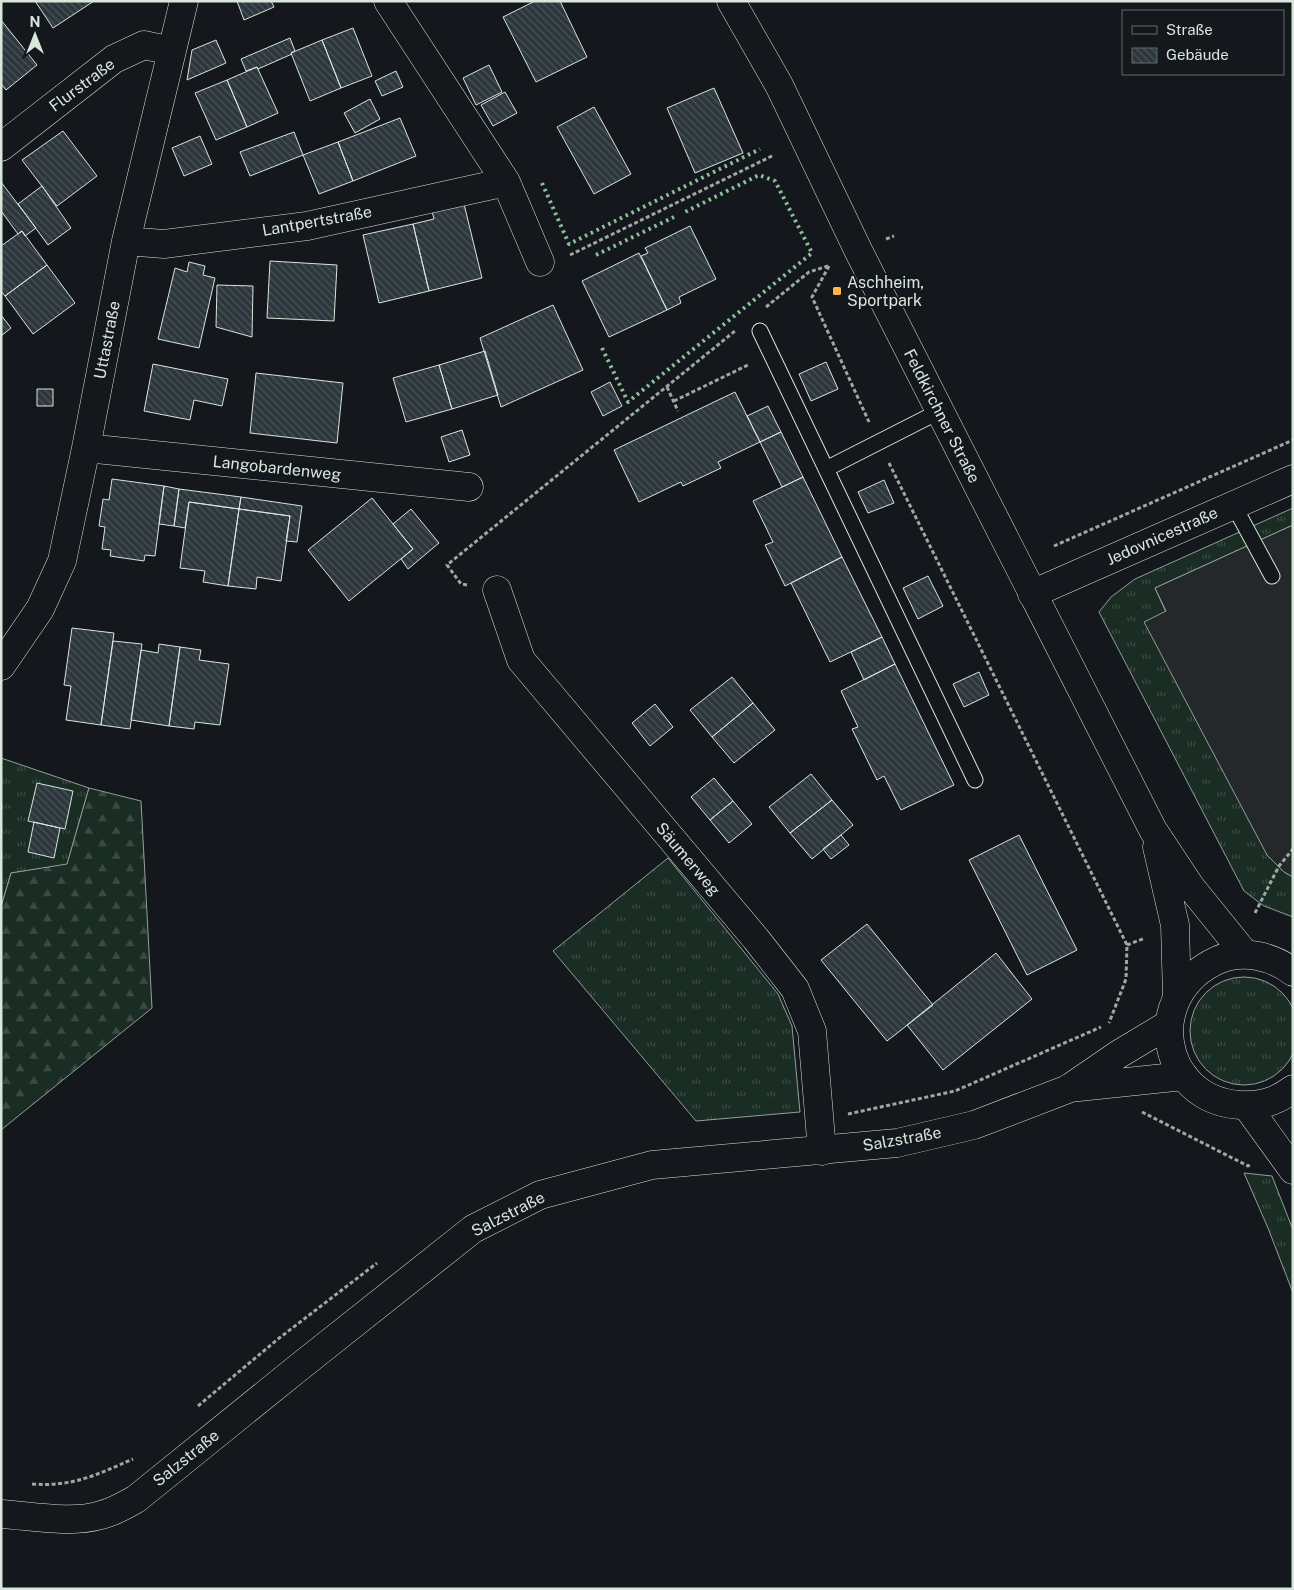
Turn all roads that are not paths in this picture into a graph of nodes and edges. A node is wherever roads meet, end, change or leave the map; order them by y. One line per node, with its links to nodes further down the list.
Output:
1 (184, 1): 4 (street, Uttastraße)
2 (388, 1): 6 (street)
3 (731, 1): 10 (street, Feldkirchner Straße)
4 (172, 51): 5 (street, Flurstraße); 7 (street, Uttastraße)
5 (1, 147)
6 (506, 182): 7 (street, Lantpertstraße); 8 (street)
7 (126, 241): 11 (street, Uttastraße)
8 (540, 262)
9 (760, 331): 12 (lane)
10 (940, 411): 12 (lane); 18 (street, Feldkirchner Straße)
11 (86, 448): 14 (street, Langobardenweg); 19 (street, Uttastraße)
12 (826, 469): 20 (lane)
13 (1293, 479): 15 (street, Jedovnicestraße)
14 (469, 487)
15 (1233, 504): 16 (lane); 18 (street, Jedovnicestraße)
16 (1272, 576)
17 (497, 590): 30 (street, Säumerweg)
18 (1032, 594): 21 (street, Feldkirchner Straße)
19 (1, 666)
20 (975, 780)
21 (1153, 830): 22 (street, Feldkirchner Straße); 24 (street, Feldkirchner Straße)
22 (1244, 954): 23 (street); 24 (street)
23 (1293, 972)
24 (1176, 996): 25 (street)
25 (1169, 1024): 26 (street); 27 (street, Salzstraße)
26 (1184, 1076): 27 (street, Salzstraße); 29 (street)
27 (1068, 1088): 30 (street, Salzstraße)
28 (1293, 1089): 29 (street)
29 (1246, 1105): 31 (street)
30 (822, 1151): 32 (street, Salzstraße)
31 (1293, 1170)
32 (1, 1514)

